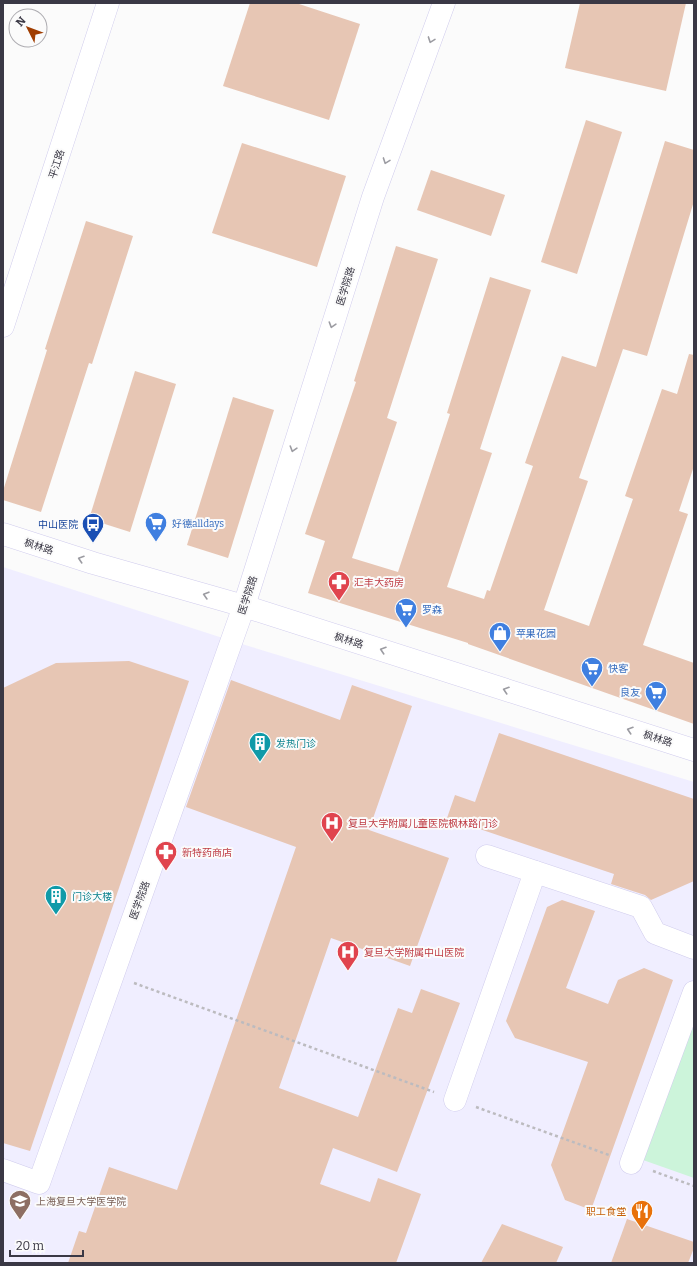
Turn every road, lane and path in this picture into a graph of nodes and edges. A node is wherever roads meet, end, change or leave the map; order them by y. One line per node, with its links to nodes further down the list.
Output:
1 (108, 3): 3 (street, 平江路)
2 (444, 3): 5 (street, 医学院路, one-way to 5)
3 (3, 326)
4 (3, 534): 5 (street, 枫林路, one-way to 4)
5 (244, 606): 6 (street, 枫林路, one-way to 5); 10 (street, 医学院路)
6 (694, 750)
7 (487, 856): 8 (street)
8 (535, 872): 9 (street); 12 (street)
9 (694, 948)
10 (113, 975): 12 (path); 14 (street, 医学院路)
11 (694, 992): 13 (street)
12 (455, 1100): 13 (path)
13 (631, 1163): 15 (path)
14 (3, 1170)
15 (694, 1186)

